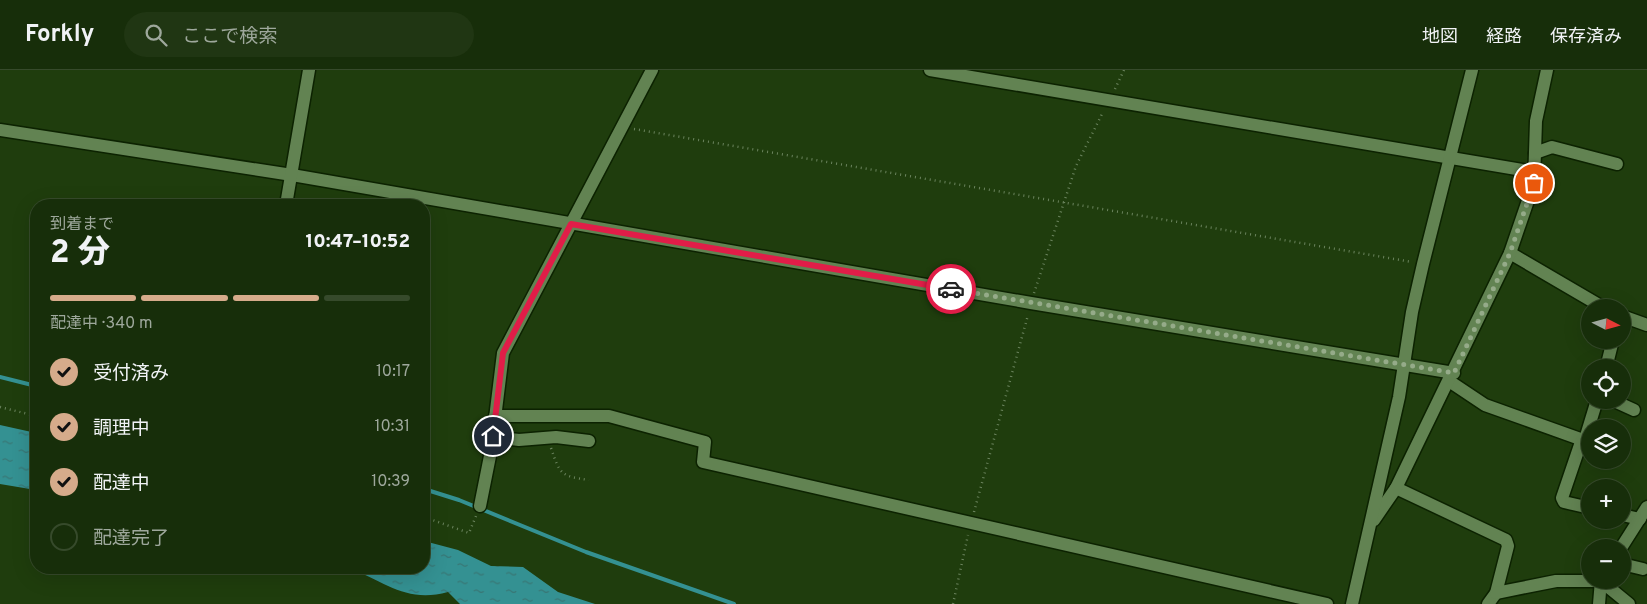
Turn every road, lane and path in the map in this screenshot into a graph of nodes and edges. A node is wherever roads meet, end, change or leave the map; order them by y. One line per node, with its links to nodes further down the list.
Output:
1 (308, 70): 14 (street)
2 (652, 70): 8 (street)
3 (930, 70): 7 (street)
4 (1124, 70): 7 (path)
5 (1472, 70): 11 (street)
6 (1547, 70): 10 (street)
7 (1108, 102): 11 (street); 18 (path)
8 (622, 128): 18 (path); 19 (street)
9 (0, 130): 14 (street)
10 (1535, 153): 12 (street); 13 (street)
11 (1451, 159): 13 (street); 21 (street)
12 (1617, 164)
13 (1534, 172): 20 (street)
14 (292, 175): 15 (street); 16 (street)
15 (287, 199)
16 (429, 199)
17 (430, 199): 19 (street)
18 (1062, 204): 21 (path); 23 (path)
19 (571, 224): 23 (street); 32 (street)
20 (1510, 253): 22 (street); 27 (street)
21 (1423, 264): 26 (street)
22 (1589, 299)
23 (1031, 303): 26 (street); 45 (path)
24 (1631, 319): 25 (street)
25 (1647, 325)
26 (1406, 365): 27 (street); 46 (street)
27 (1451, 377): 35 (street); 39 (street)
28 (0, 406): 31 (path)
29 (1631, 409): 30 (street)
30 (1634, 410)
31 (30, 414)
32 (495, 416): 33 (street); 45 (street)
33 (493, 436): 34 (street); 41 (street)
34 (547, 438): 36 (street); 38 (path)
35 (1581, 439)
36 (589, 442)
37 (1581, 446): 40 (street)
38 (589, 480)
39 (1396, 488): 46 (street); 53 (street)
40 (1581, 506)
41 (478, 511): 44 (path)
42 (1644, 513): 43 (street); 47 (street)
43 (1631, 514)
44 (430, 519)
45 (971, 524): 54 (path); 55 (street)
46 (1370, 526): 56 (street)
47 (1626, 539)
48 (1631, 566): 49 (street)
49 (1643, 569)
50 (1581, 581): 53 (street)
51 (1600, 589): 58 (street)
52 (1611, 589): 59 (street)
53 (1496, 593): 57 (street)
54 (953, 604)
55 (1327, 604)
56 (1352, 604)
57 (1488, 604)
58 (1599, 604)
59 (1629, 604)

